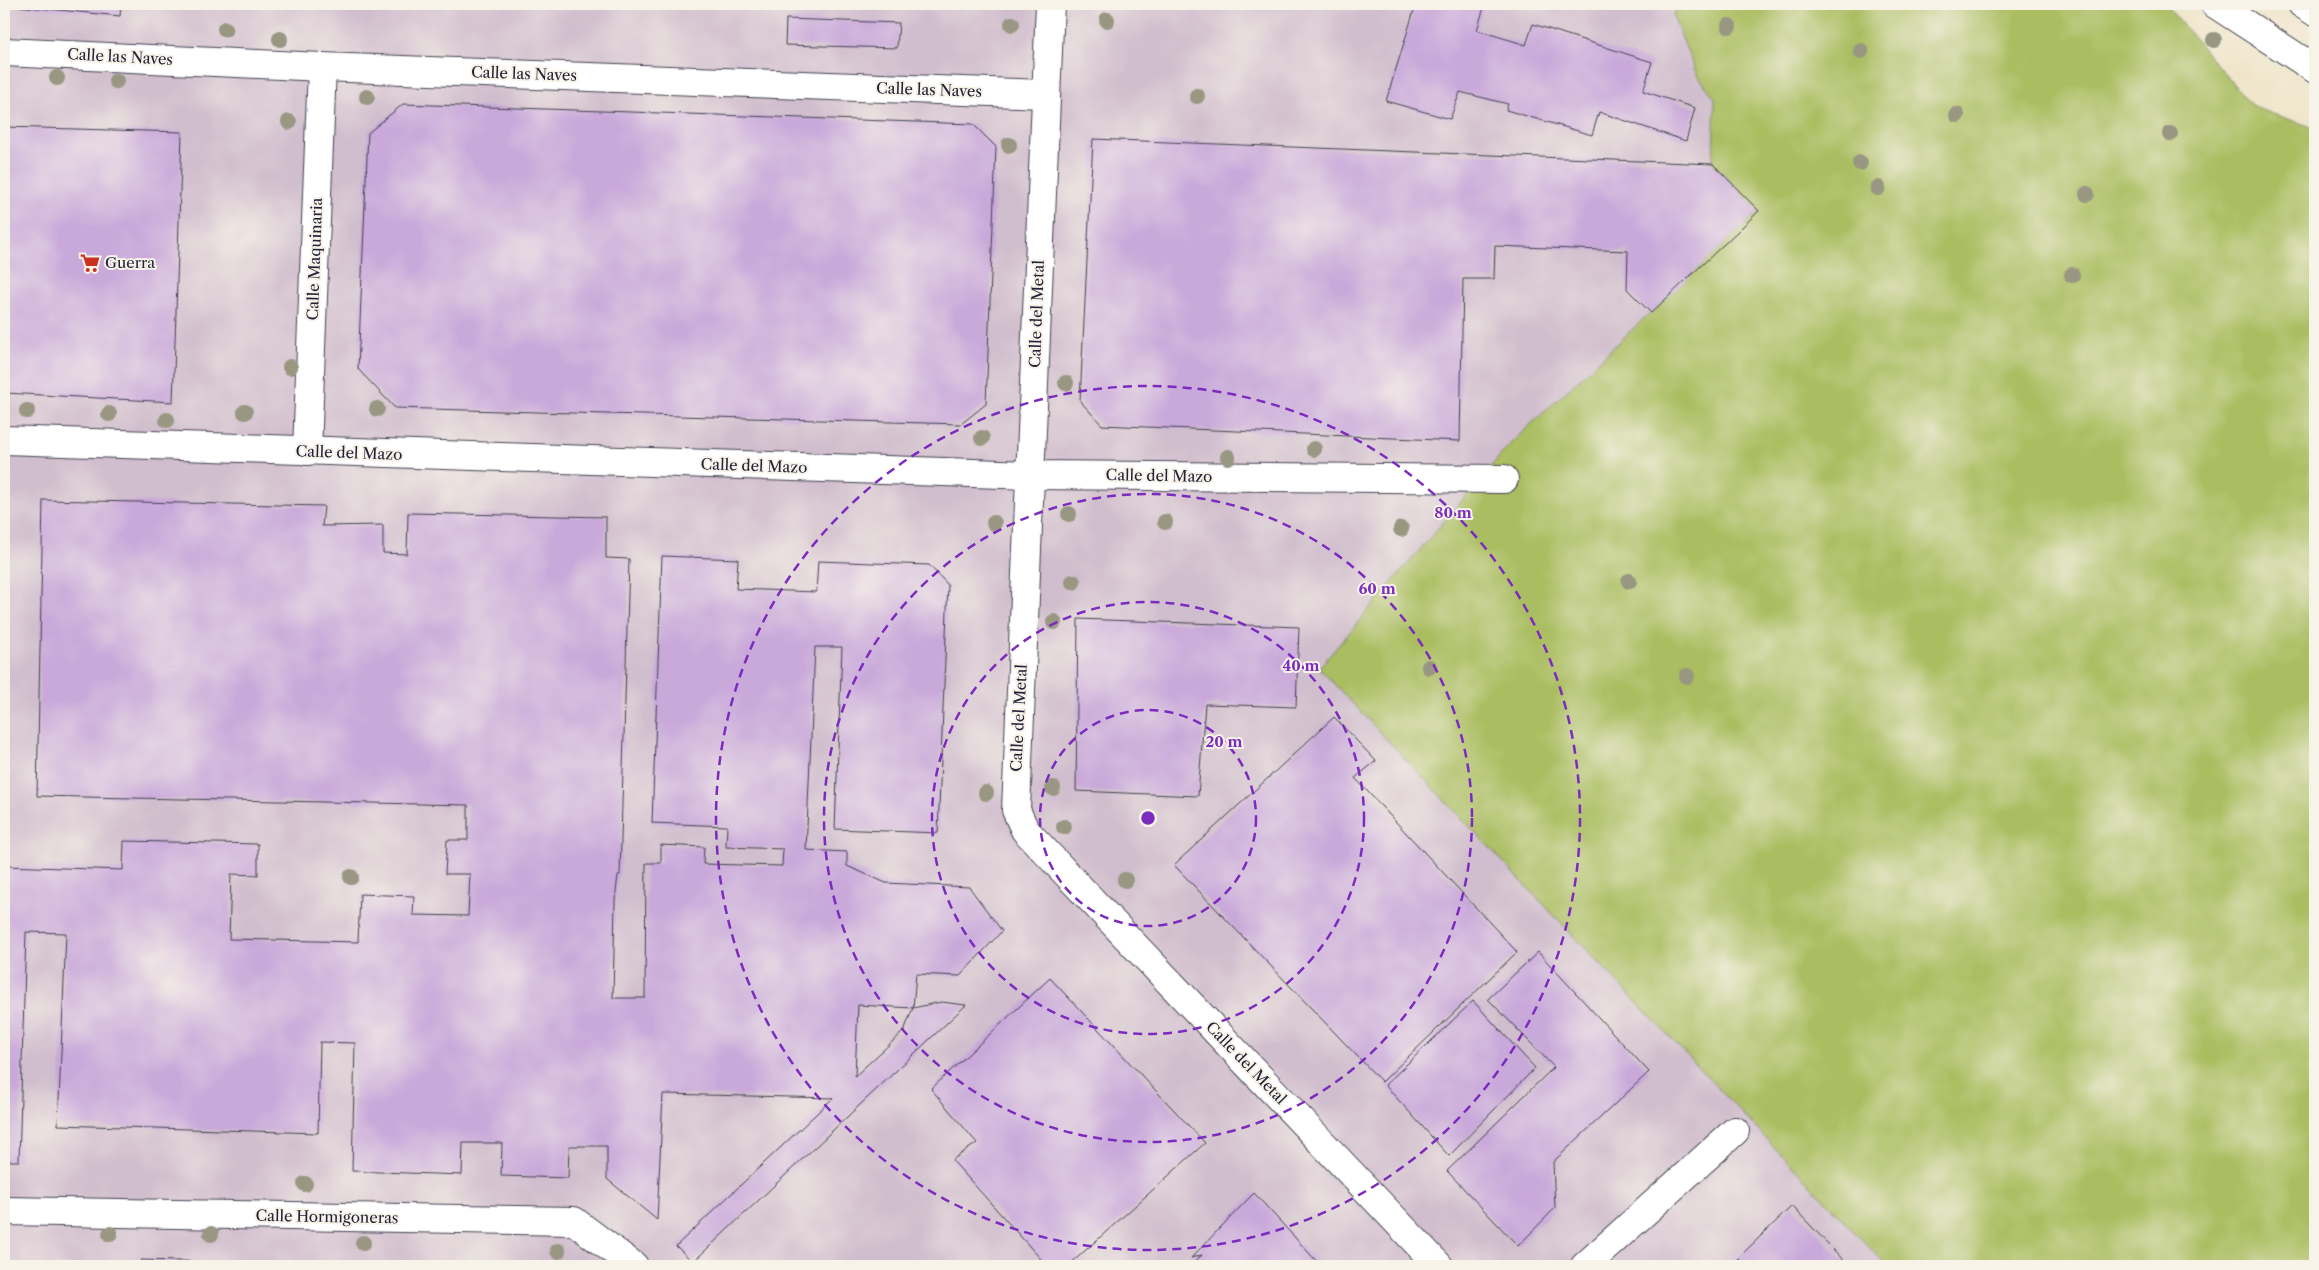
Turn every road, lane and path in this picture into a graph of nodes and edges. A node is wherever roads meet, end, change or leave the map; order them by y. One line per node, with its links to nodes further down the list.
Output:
1 (1050, 4): 8 (street, Calle del Metal)
2 (2215, 4): 7 (street)
3 (2302, 4): 4 (street)
4 (2315, 12)
5 (4, 52): 6 (street, Calle las Naves)
6 (322, 67): 8 (street, Calle las Naves); 10 (street, Calle Maquinaria)
7 (2315, 69)
8 (1045, 94): 11 (street, Calle del Metal)
9 (4, 440): 10 (street, Calle del Mazo)
10 (307, 452): 11 (street, Calle del Mazo)
11 (1031, 475): 12 (street, Calle del Mazo); 16 (street, Calle del Metal)
12 (1504, 479)
13 (1735, 1131): 17 (street)
14 (4, 1211): 15 (street, Calle Hormigoneras)
15 (634, 1266)
16 (1439, 1266)
17 (1585, 1266)

